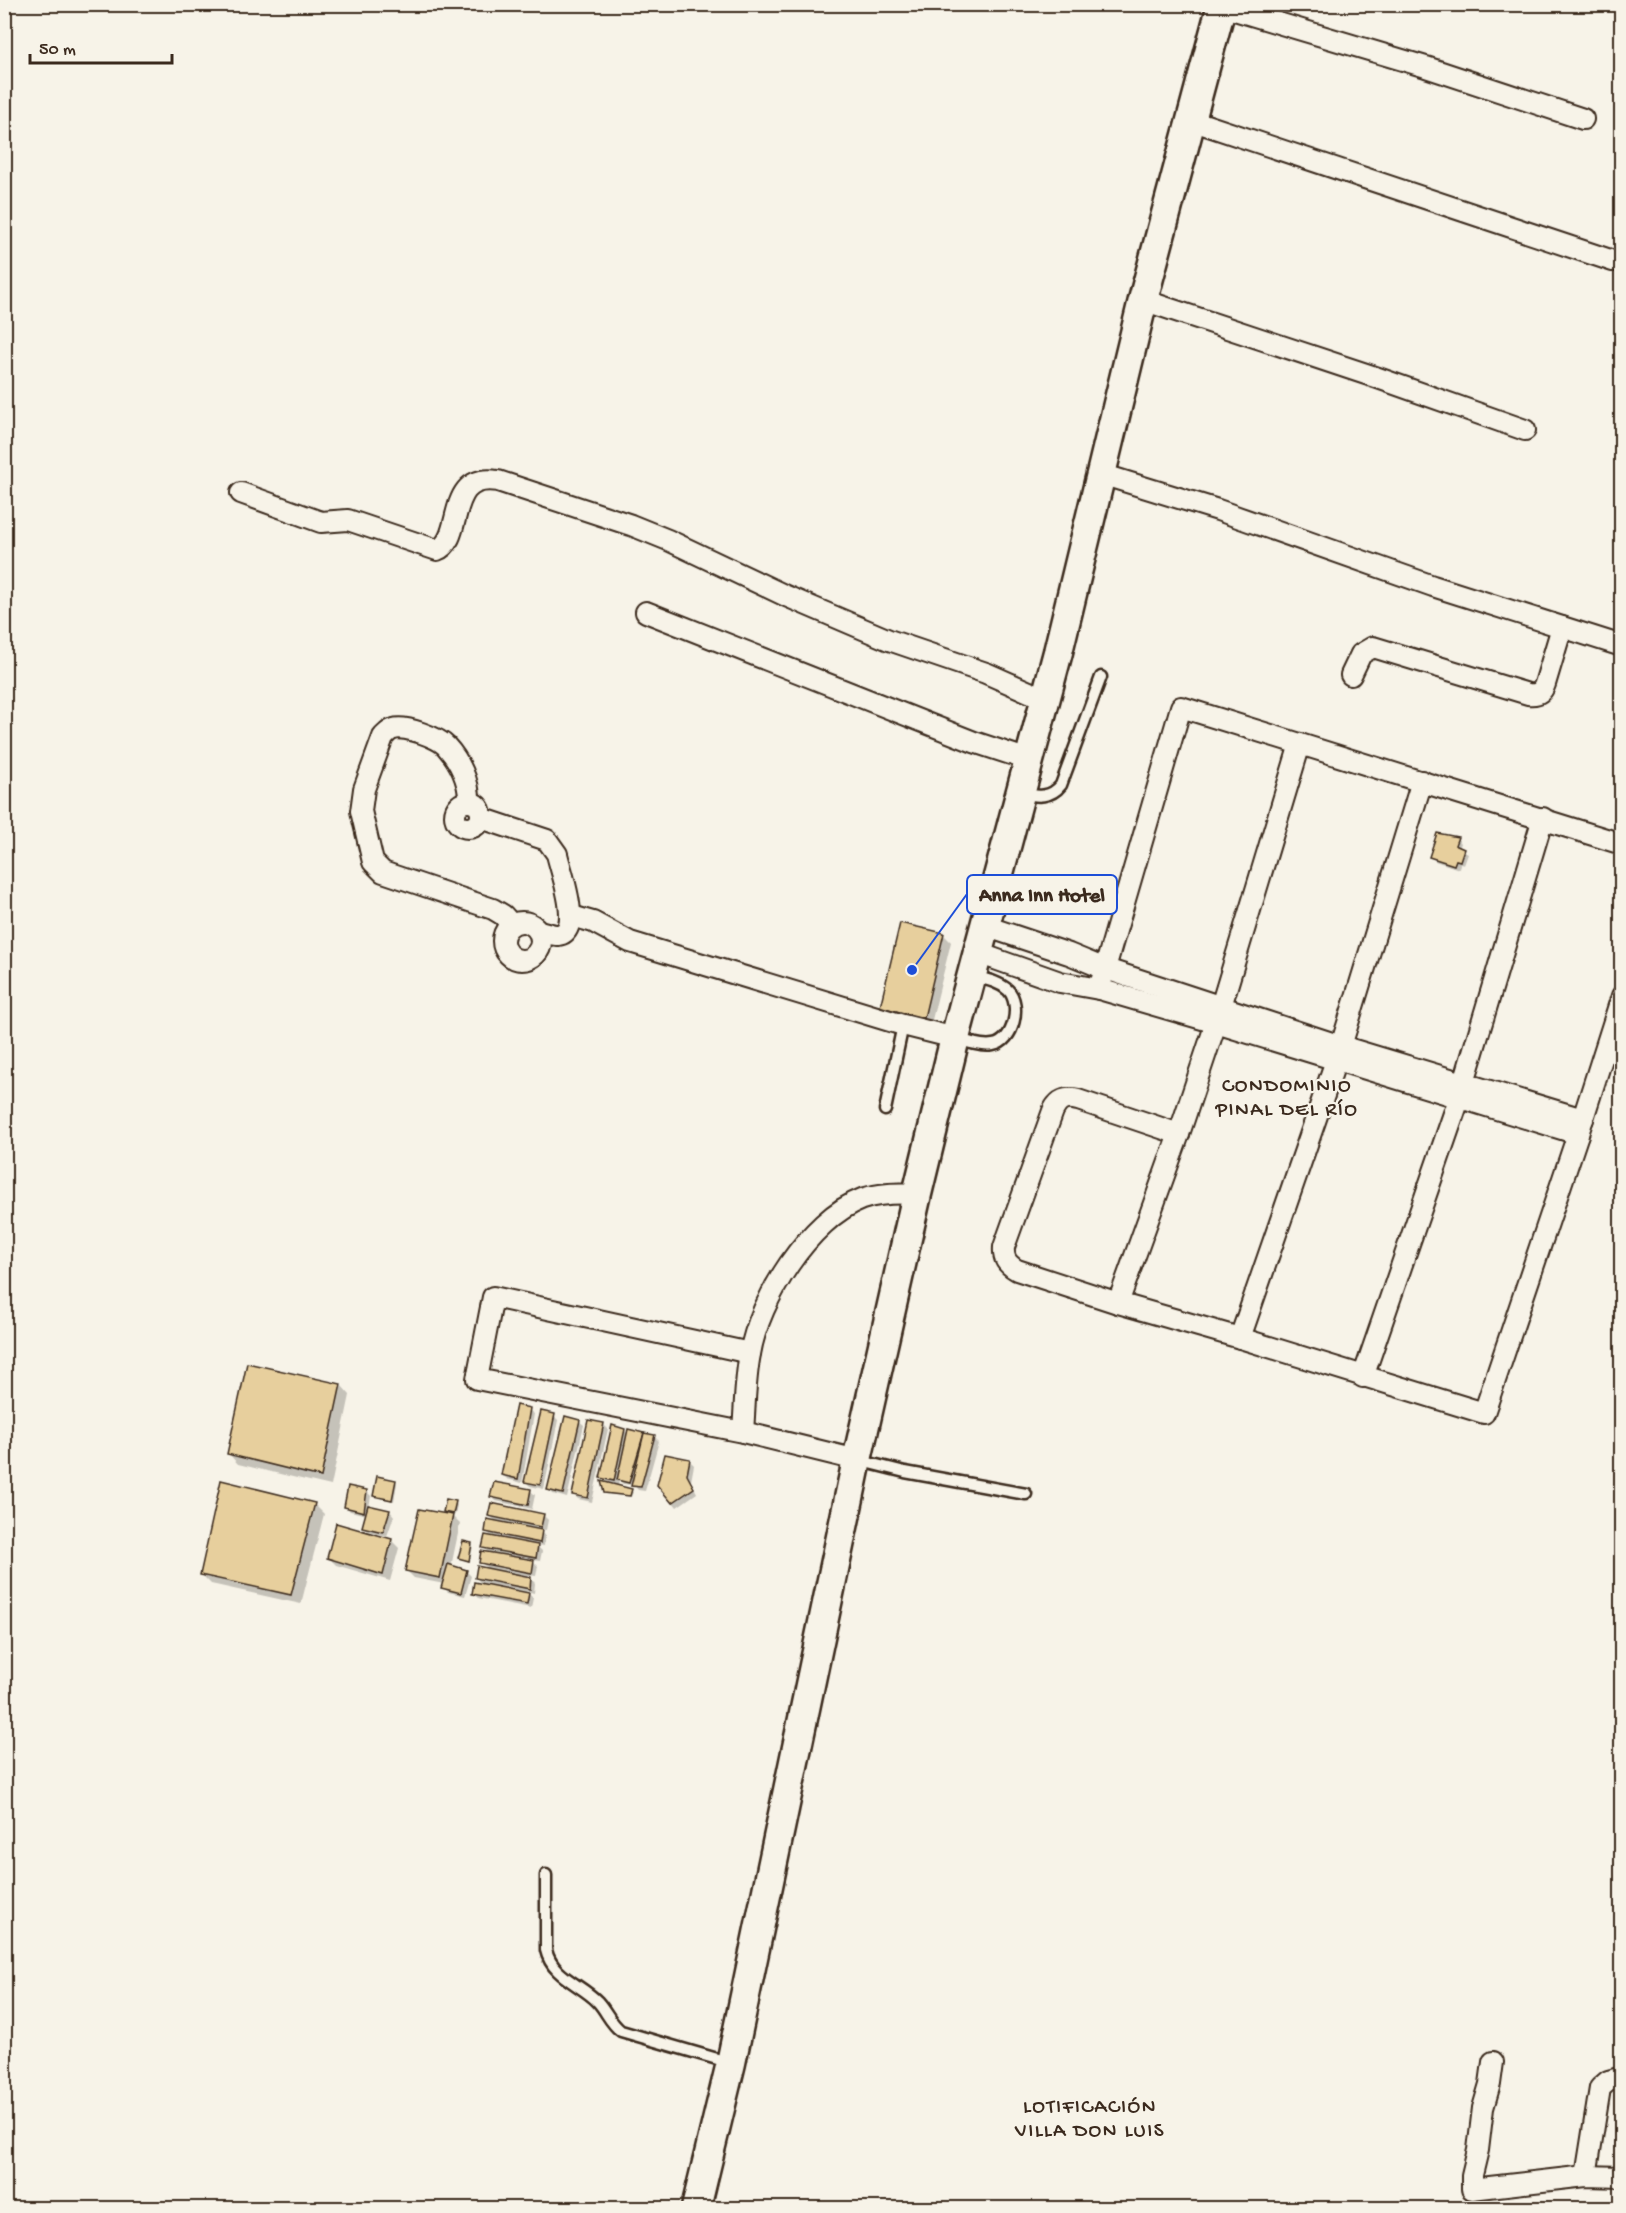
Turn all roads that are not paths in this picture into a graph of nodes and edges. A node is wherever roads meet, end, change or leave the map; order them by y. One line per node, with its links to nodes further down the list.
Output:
1 (1222, 5): 2 (street); 3 (main road)
2 (1582, 119)
3 (1191, 120): 4 (street); 5 (main road)
4 (1613, 261)
5 (1143, 300): 6 (street); 7 (main road)
6 (1525, 430)
7 (1101, 474): 10 (street); 14 (main road)
8 (241, 493): 14 (street)
9 (646, 612): 16 (street)
10 (1562, 627): 11 (street); 12 (street)
11 (1622, 646)
12 (1352, 675)
13 (1101, 676): 18 (lane)
14 (1045, 699): 16 (main road)
15 (1300, 744): 17 (street); 27 (street); 31 (street)
16 (1029, 760): 18 (main road)
17 (1422, 781): 19 (street); 34 (street)
18 (1021, 793): 23 (main road)
19 (1543, 818): 20 (street); 35 (street)
20 (1622, 844)
21 (572, 916): 22 (street); 24 (street); 32 (street)
22 (511, 924): 24 (street); 24 (street)
23 (985, 926): 25 (street); 26 (main road)
24 (539, 931)
25 (1036, 944): 27 (street); 28 (street)
26 (975, 964): 28 (street); 33 (main road); 33 (lane)
27 (1103, 968): 29 (street); 31 (street)
28 (1028, 969): 29 (street)
29 (1099, 989): 31 (street)
30 (1622, 996): 37 (street)
31 (1218, 1015): 34 (street); 38 (street)
32 (903, 1025): 33 (street); 36 (lane)
33 (955, 1038): 39 (main road)
34 (1339, 1054): 35 (street); 41 (street)
35 (1461, 1090): 37 (street); 43 (street)
36 (885, 1110)
37 (1581, 1127): 43 (street)
38 (1179, 1134): 40 (street); 40 (street)
39 (917, 1194): 42 (street); 45 (main road)
40 (1118, 1303): 41 (street)
41 (1240, 1338): 43 (street)
42 (750, 1353): 44 (street); 44 (street)
43 (1364, 1377)
44 (743, 1432): 45 (street)
45 (857, 1460): 46 (lane); 49 (main road)
46 (1026, 1494)
47 (546, 1875): 49 (lane)
48 (1493, 2062): 51 (street)
49 (731, 2063): 53 (main road)
50 (1622, 2077): 51 (street)
51 (1586, 2176): 52 (street)
52 (1622, 2177)
53 (696, 2208)

